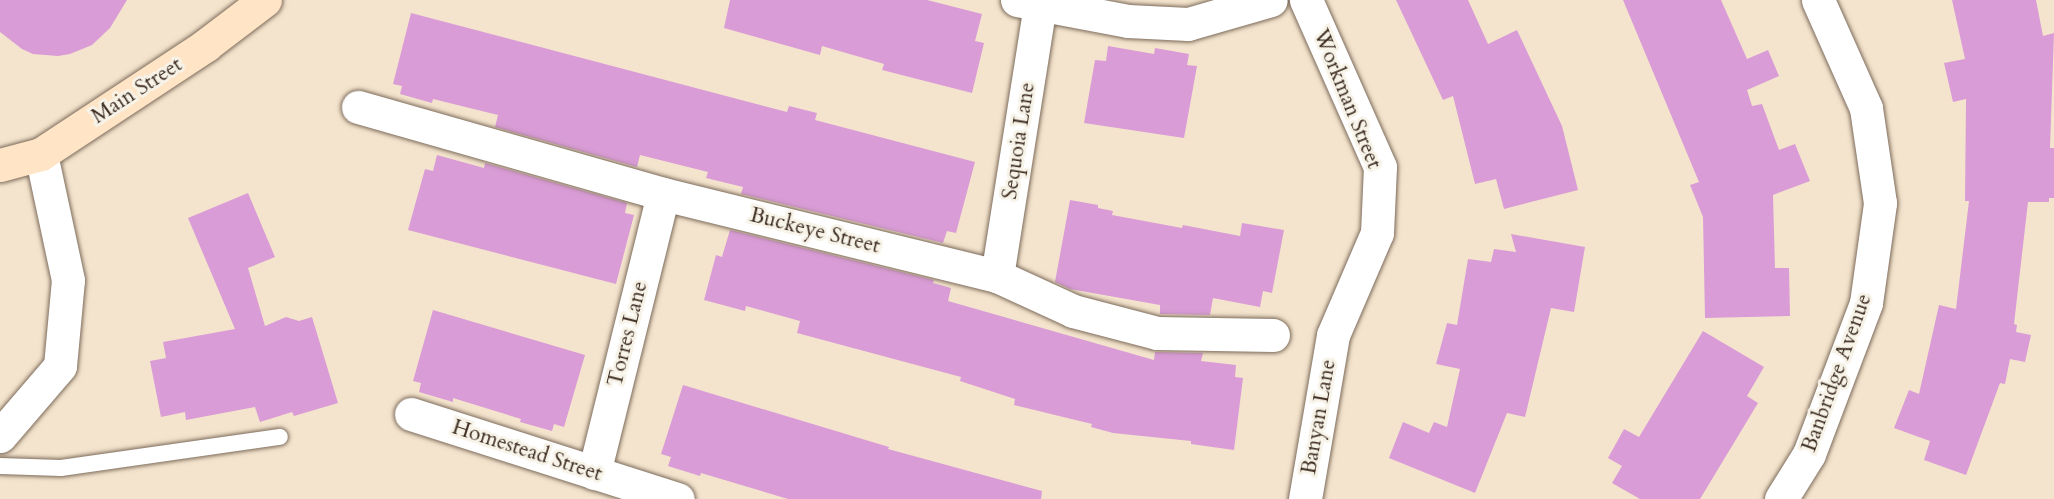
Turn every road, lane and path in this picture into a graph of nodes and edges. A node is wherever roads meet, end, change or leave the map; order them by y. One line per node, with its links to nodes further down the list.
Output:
1 (265, 0): 7 (street, Main Street)
2 (1271, 0): 5 (street)
3 (1306, 0): 12 (street, Workman Street)
4 (1818, 0): 20 (street, Banbridge Avenue)
5 (1028, 3): 10 (street, Sequoia Lane)
6 (358, 107): 9 (street, Buckeye Street)
7 (41, 153): 8 (street, Main Street); 14 (street)
8 (0, 165)
9 (663, 194): 10 (street, Buckeye Street); 17 (street, Torres Lane)
10 (998, 276): 11 (street, Buckeye Street)
11 (1273, 334)
12 (1333, 335): 19 (street, Banyan Lane)
13 (411, 414): 17 (street, Homestead Street)
14 (0, 436)
15 (280, 437): 16 (lane)
16 (0, 466)
17 (594, 473): 18 (street, Homestead Street)
18 (678, 499)
19 (1305, 499)
20 (1781, 499)

